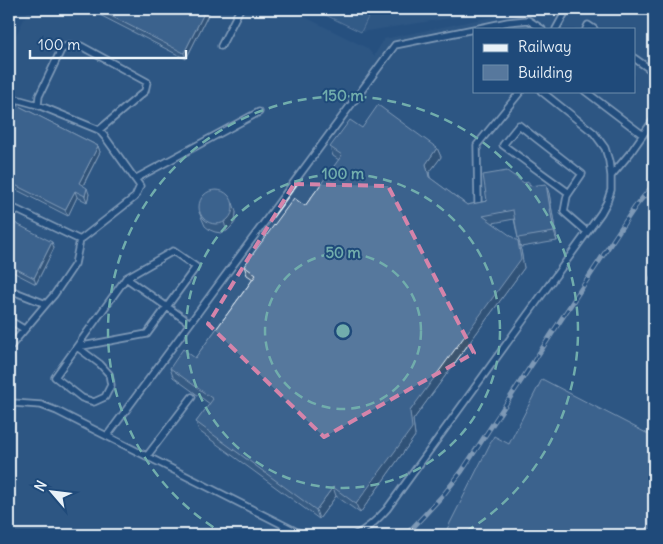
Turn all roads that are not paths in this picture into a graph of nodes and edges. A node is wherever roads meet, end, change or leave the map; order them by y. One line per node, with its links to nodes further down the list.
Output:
1 (240, 9): 7 (lane)
2 (567, 9): 5 (lane)
3 (480, 28): 4 (lane)
4 (540, 28)
5 (557, 28)
6 (473, 29): 31 (lane)
7 (221, 46)
8 (636, 59): 9 (lane)
9 (654, 72)
10 (520, 92): 22 (lane)
11 (542, 92): 19 (lane)
12 (586, 92): 18 (lane)
13 (9, 97): 14 (lane)
14 (38, 104): 17 (lane); 17 (lane)
15 (259, 112): 20 (lane)
16 (654, 120): 18 (lane)
17 (99, 130): 20 (lane)
18 (643, 135): 19 (lane)
19 (611, 176): 24 (lane)
20 (135, 179): 25 (lane)
21 (569, 193): 21 (lane); 24 (lane)
22 (478, 204)
23 (9, 206): 25 (lane)
24 (587, 232): 40 (lane)
25 (80, 240): 28 (lane)
26 (126, 278): 29 (lane); 29 (lane); 33 (lane)
27 (9, 292): 28 (lane)
28 (46, 304): 32 (lane)
29 (167, 307): 31 (lane); 33 (lane)
30 (9, 320): 32 (lane)
31 (190, 324): 37 (lane)
32 (24, 329): 34 (lane)
33 (77, 347): 33 (lane)
34 (9, 348)
35 (192, 397): 38 (lane)
36 (9, 405): 37 (lane)
37 (107, 436): 38 (lane)
38 (147, 456): 39 (lane)
39 (303, 535)
40 (355, 535)

